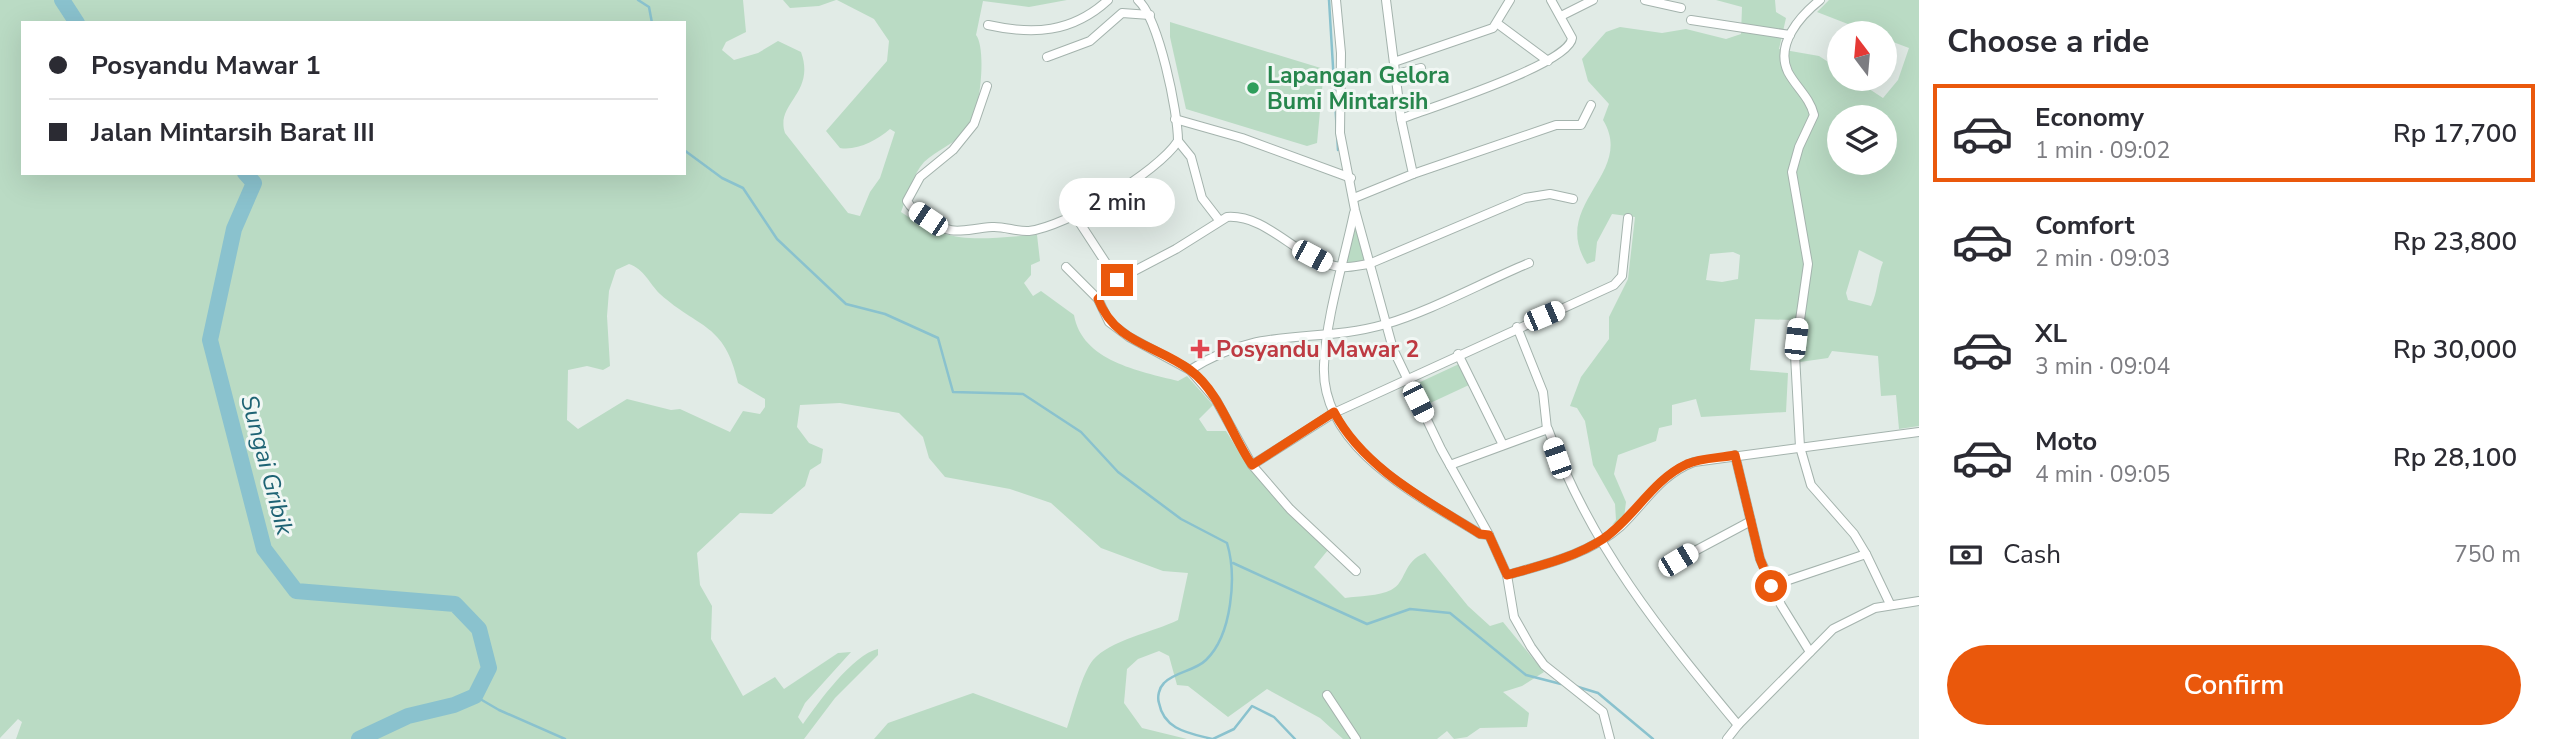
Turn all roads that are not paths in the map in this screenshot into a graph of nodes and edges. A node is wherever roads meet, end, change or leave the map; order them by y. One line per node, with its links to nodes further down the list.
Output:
1 (1108, 0): 16 (street)
2 (1138, 0): 12 (street)
3 (1336, 0): 29 (street)
4 (1510, 0): 15 (street)
5 (1551, 0): 13 (street)
6 (1593, 0): 13 (street)
7 (1638, 0): 8 (street)
8 (1645, 0): 11 (street)
9 (1820, 0): 17 (street)
10 (1389, 1): 20 (street)
11 (1681, 8)
12 (1150, 16): 18 (street); 25 (street)
13 (1561, 16): 19 (street)
14 (1691, 20): 17 (street)
15 (1498, 23): 19 (street); 20 (street)
16 (988, 24)
17 (1790, 35): 52 (street)
18 (1047, 57)
19 (1548, 61): 26 (street)
20 (1394, 62): 22 (street)
21 (1421, 68): 22 (street)
22 (1396, 74): 26 (street)
23 (987, 86): 33 (street)
24 (1591, 105): 28 (street)
25 (1175, 119): 27 (street); 29 (street)
26 (1402, 119): 28 (street)
27 (1178, 141): 33 (street); 35 (street)
28 (1413, 174): 30 (street)
29 (1351, 178): 30 (street)
30 (1354, 198): 32 (street)
31 (1573, 199): 37 (street)
32 (1355, 210): 37 (street); 39 (street)
33 (1074, 214): 40 (street)
34 (1628, 218): 43 (street)
35 (1219, 220): 39 (street); 40 (street)
36 (1529, 262): 42 (street)
37 (1369, 264): 39 (street); 42 (street)
38 (1066, 267): 41 (street)
39 (1342, 267): 44 (street)
40 (1117, 280): 41 (street)
41 (1098, 299): 46 (street)
42 (1387, 323): 44 (street); 47 (street)
43 (1517, 327): 45 (street); 49 (street)
44 (1329, 335): 46 (street); 48 (street)
45 (1458, 354): 47 (street); 51 (street)
46 (1190, 370): 54 (street)
47 (1406, 379): 48 (street); 55 (street)
48 (1334, 412): 54 (street); 57 (street)
49 (1547, 429): 51 (street); 58 (street)
50 (1919, 432): 52 (street)
51 (1503, 445): 55 (street)
52 (1800, 447): 53 (street); 59 (street)
53 (1735, 455): 56 (street); 58 (street)
54 (1252, 465): 61 (street)
55 (1450, 465): 57 (street)
56 (1751, 521): 60 (street); 63 (street)
57 (1489, 535): 62 (street)
58 (1600, 541): 62 (street); 68 (street)
59 (1866, 554): 63 (street); 65 (street)
60 (1678, 560)
61 (1356, 571)
62 (1507, 575): 70 (street)
63 (1771, 586): 66 (street)
64 (1919, 601): 65 (street)
65 (1890, 604): 66 (street)
66 (1810, 652): 68 (street)
67 (1327, 695): 69 (street)
68 (1738, 724): 71 (street)
69 (1356, 739)
70 (1610, 739)
71 (1727, 739)

